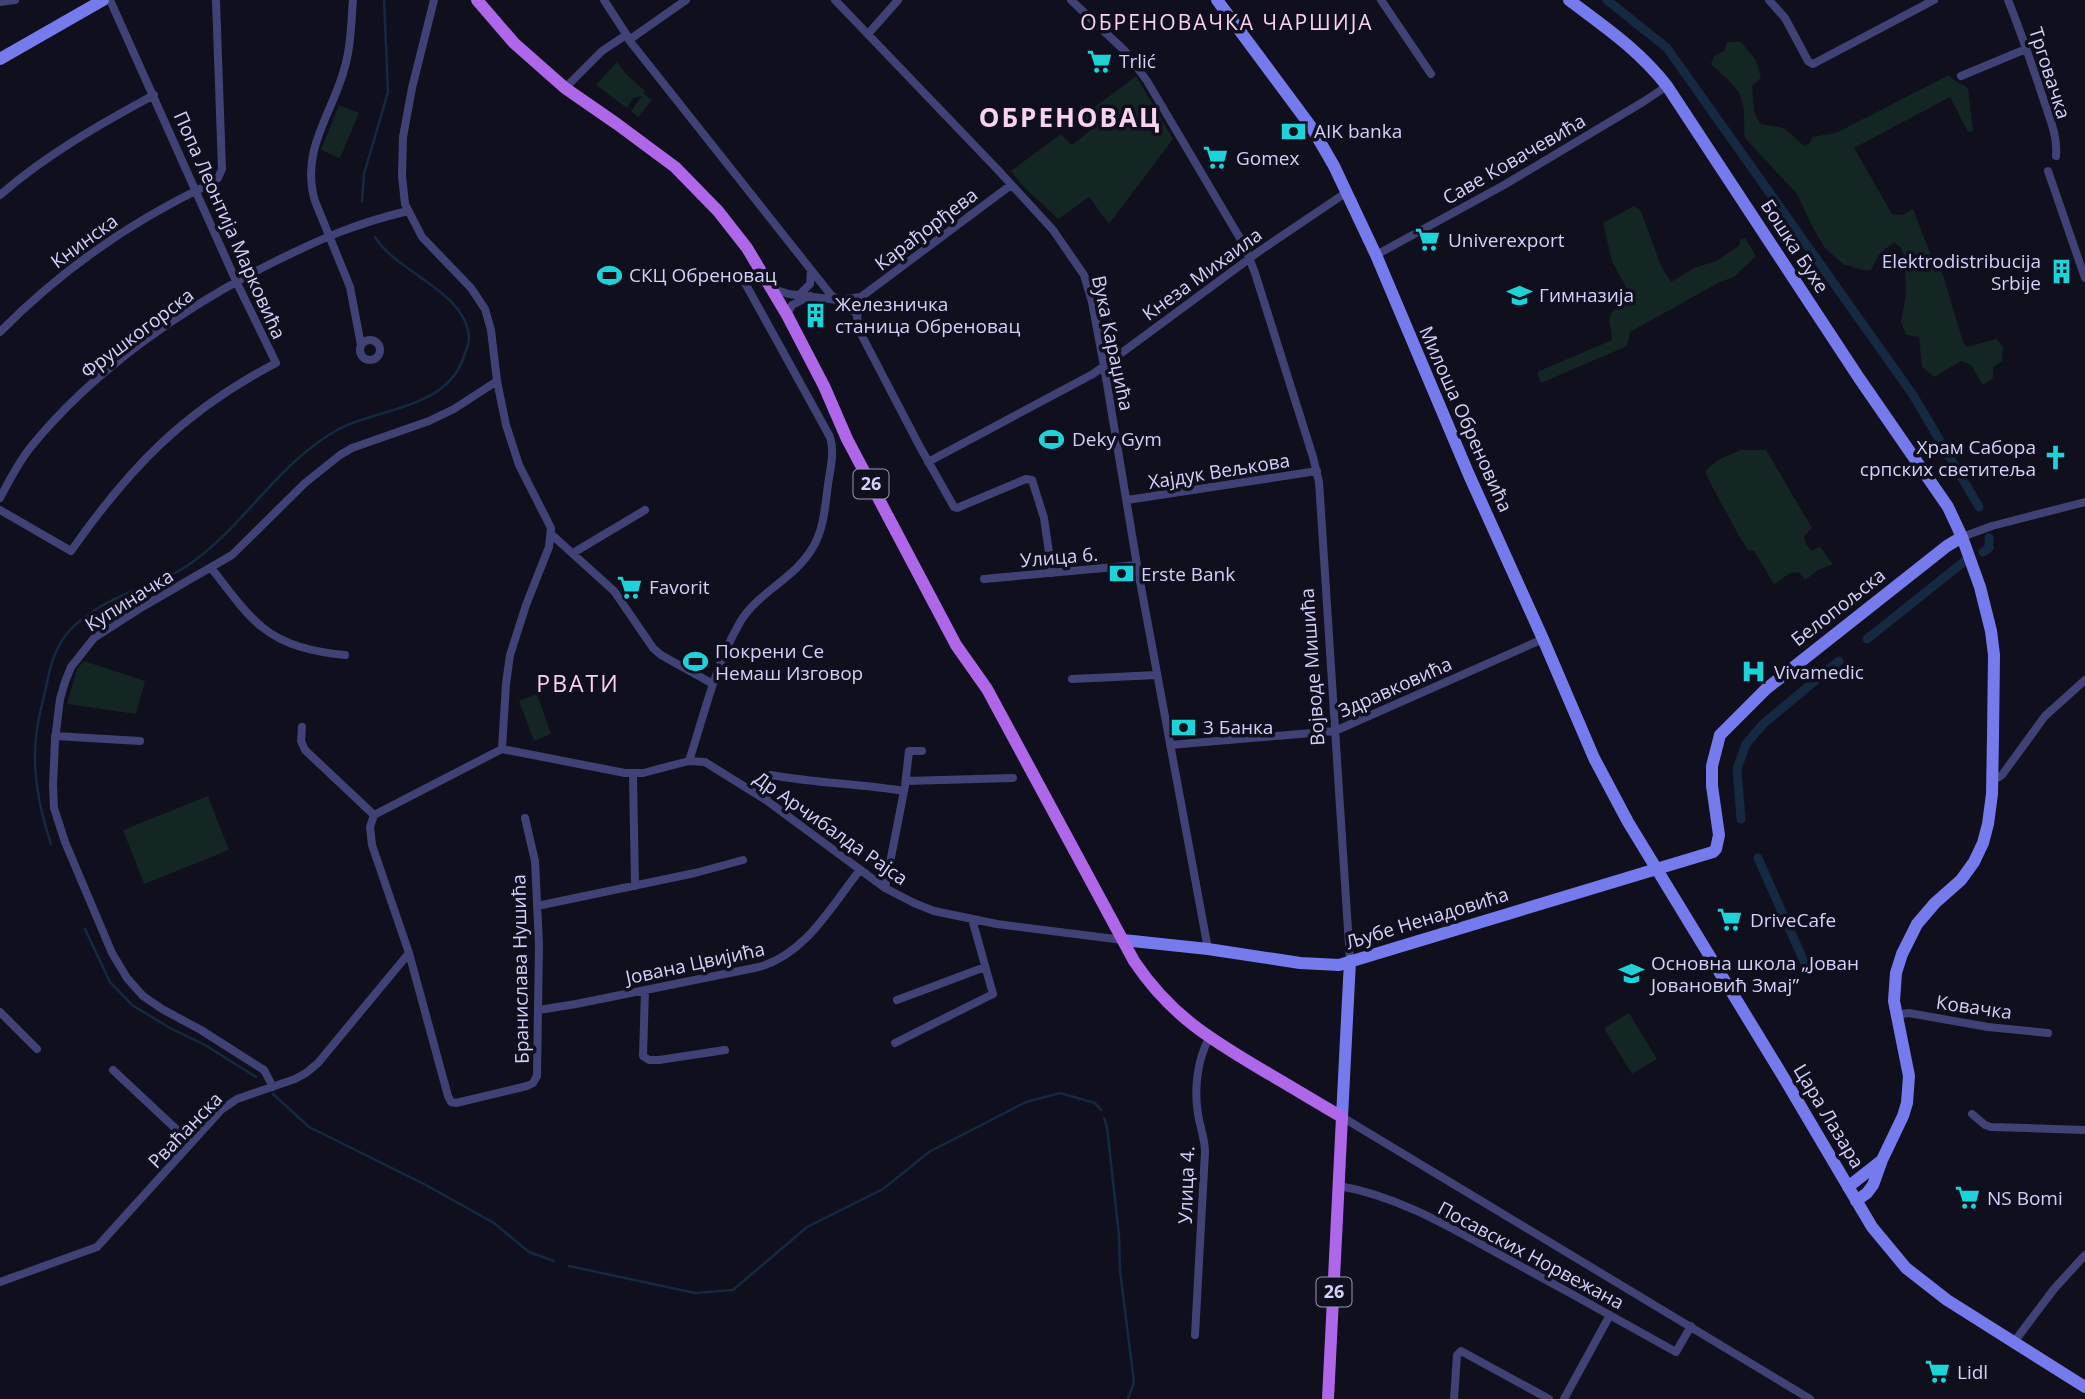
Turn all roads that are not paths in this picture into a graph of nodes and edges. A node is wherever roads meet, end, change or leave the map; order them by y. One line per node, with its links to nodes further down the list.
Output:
1 (15, 0): 19 (street)
2 (103, 0): 23 (street)
3 (110, 0): 28 (street, Попа Леонтија Марковића)
4 (216, 0): 32 (street, Книнска)
5 (353, 0): 36 (street)
6 (434, 0): 35 (street)
7 (477, 0): 27 (main road, 26)
8 (604, 0): 21 (street)
9 (686, 0): 21 (street)
10 (835, 0): 20 (street, Вука Караџића)
11 (898, 0): 20 (street)
12 (1071, 0): 38 (street, Војводе Мишића)
13 (1217, 0): 33 (street, Милоша Обреновића)
14 (1381, 0): 24 (street)
15 (1569, 0): 26 (street, Бошка Бухе)
16 (1769, 0): 17 (street)
17 (1934, 0)
18 (2008, 0): 22 (street, Трговачка)
19 (0, 2)
20 (868, 33): 31 (street, Вука Караџића)
21 (628, 37): 27 (street); 39 (street)
22 (2026, 49): 25 (street); 29 (street, Трговачка)
23 (0, 59)
24 (1431, 74)
25 (1961, 76)
26 (1667, 86): 37 (street, Саве Ковачевића); 62 (street, Бошка Бухе)
27 (565, 88): 43 (main road, 26)
28 (154, 95): 32 (street, Попа Леонтија Марковића); 34 (street)
29 (2056, 156)
30 (2048, 171): 40 (street)
31 (1011, 186): 46 (street, Карађорђева); 52 (street, Вука Караџића)
32 (197, 190): 41 (street, Попа Леонтија Марковића); 50 (street, Книнска)
33 (1347, 192): 37 (street, Милоша Обреновића); 38 (street, Кнеза Михаила)
34 (0, 195)
35 (408, 212): 36 (street, Фрушкогорска); 53 (street)
36 (329, 235): 41 (street, Фрушкогорска); 51 (street)
37 (1376, 255): 68 (street, Милоша Обреновића)
38 (1250, 258): 52 (street, Кнеза Михаила); 55 (street, Војводе Мишића)
39 (811, 270): 44 (street); 47 (street)
40 (2085, 278)
41 (236, 281): 56 (street, Фрушкогорска); 59 (street, Попа Леонтија Марковића)
42 (745, 282): 73 (street)
43 (773, 289): 44 (street); 49 (main road, 26)
44 (799, 294): 45 (street)
45 (810, 296): 47 (street); 49 (street)
46 (861, 298): 47 (street); 48 (street)
47 (837, 300): 48 (street)
48 (857, 314): 54 (street)
49 (788, 315): 96 (main road, 26)
50 (0, 332)
51 (361, 345)
52 (1104, 366): 54 (street, Кнеза Михаила); 57 (street, Вука Караџића)
53 (497, 381): 61 (street); 65 (street, Купиначка)
54 (928, 462): 66 (street)
55 (1317, 471): 57 (street, Хајдук Вељкова); 75 (street, Војводе Мишића)
56 (0, 498)
57 (1127, 500): 64 (street, Вука Караџића)
58 (2085, 502): 62 (street, Белопољска)
59 (0, 510)
60 (645, 510): 63 (street)
61 (551, 534): 63 (street); 79 (street)
62 (1962, 537): 84 (street, Бошка Бухе); 90 (street, Белопољска)
63 (573, 553): 73 (street)
64 (1137, 565): 66 (street, Улица 6.); 70 (street, Вука Караџића)
65 (211, 568): 69 (street); 76 (street, Купиначка)
66 (1052, 573): 67 (street, Улица 6.)
67 (984, 579)
68 (1544, 639): 75 (street, Здравковића); 90 (street, Милоша Обреновића)
69 (345, 655)
70 (1157, 675): 71 (street); 78 (street, Вука Караџића)
71 (1072, 679)
72 (2085, 680): 84 (street)
73 (713, 684): 81 (street)
74 (302, 727): 87 (street)
75 (1335, 731): 78 (street, Здравковића); 99 (street, Војводе Мишића)
76 (55, 736): 77 (street); 112 (street, Купиначка)
77 (140, 741)
78 (1170, 745): 97 (street, Вука Караџића)
79 (502, 749): 82 (street); 87 (street)
80 (922, 751): 85 (street)
81 (690, 761): 82 (street); 86 (street, Др Арчибалда Рајса)
82 (633, 774): 92 (street)
83 (1013, 778): 85 (street)
84 (1992, 781): 105 (street, Бошка Бухе)
85 (905, 786): 86 (street); 93 (street)
86 (766, 800): 91 (street, Др Арчибалда Рајса)
87 (374, 815): 98 (street)
88 (525, 818): 94 (street, Бранислава Нушића)
89 (744, 860): 92 (street)
90 (1655, 869): 99 (street, Љубе Ненадовића); 119 (street, Цара Лазара)
91 (860, 870): 93 (street, Др Арчибалда Рајса); 101 (street, Јована Цвијића)
92 (635, 886): 94 (street)
93 (885, 888): 95 (street, Др Арчибалда Рајса)
94 (537, 906): 103 (street, Бранислава Нушића)
95 (972, 919): 96 (street, Др Арчибалда Рајса); 100 (street)
96 (1123, 940): 97 (street, Љубе Ненадовића); 107 (main road, 26)
97 (1208, 949): 99 (street, Љубе Ненадовића)
98 (409, 953): 103 (street, Бранислава Нушића); 112 (street, Рваћанска)
99 (1350, 961): 114 (street, Војводе Мишића)
100 (985, 967): 102 (street); 108 (street)
101 (645, 990): 103 (street, Јована Цвијића); 110 (street)
102 (897, 1000)
103 (539, 1010)
104 (0, 1012): 109 (street)
105 (1895, 1015): 106 (street, Ковачка); 117 (street, Бошка Бухе)
106 (2048, 1033)
107 (1209, 1038): 114 (main road, 26); 125 (street, Улица 4.)
108 (895, 1043)
109 (37, 1049)
110 (725, 1050)
111 (113, 1070): 116 (street)
112 (273, 1087): 116 (street, Рваћанска)
113 (1972, 1114): 115 (street)
114 (1342, 1118): 118 (main road, Војводе Мишића / 26); 124 (street)
115 (2085, 1130)
116 (191, 1143): 122 (street, Рваћанска)
117 (1882, 1160): 119 (street); 120 (street, Бошка Бухе)
118 (1339, 1186): 123 (street, Посавских Норвежана); 128 (main road, Војводе Мишића / 26)
119 (1848, 1187): 120 (street, Цара Лазара)
120 (1856, 1201): 126 (street, Цара Лазара)
121 (2085, 1255): 126 (street)
122 (0, 1282)
123 (1609, 1315): 124 (street, Посавских Норвежана); 131 (street)
124 (1691, 1326): 132 (street)
125 (1195, 1335)
126 (2014, 1342): 127 (street, Цара Лазара)
127 (2085, 1387)
128 (1328, 1399)
129 (1454, 1399): 130 (street)
130 (1549, 1399)
131 (1564, 1399)
132 (1810, 1399)

